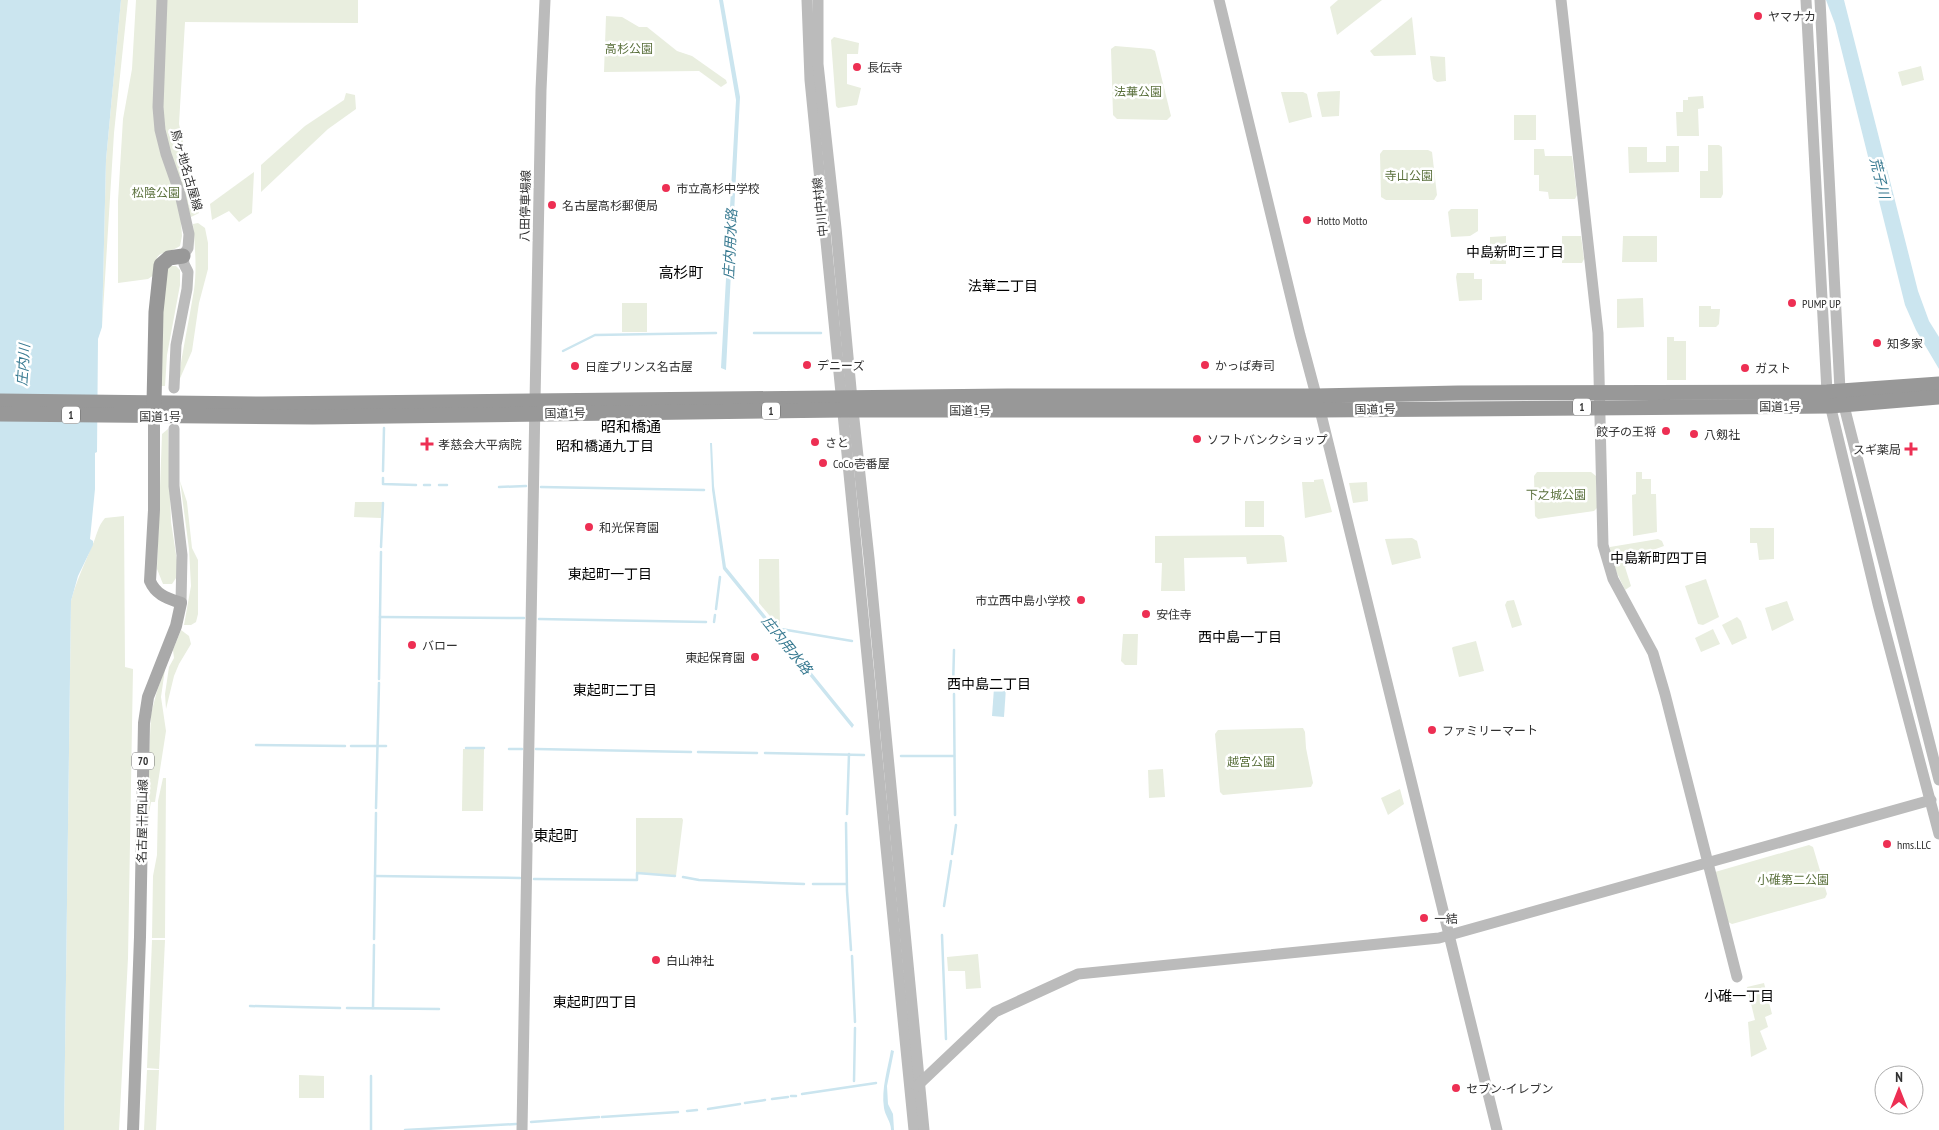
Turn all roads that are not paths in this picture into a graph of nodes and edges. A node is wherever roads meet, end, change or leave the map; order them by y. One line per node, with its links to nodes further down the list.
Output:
1 (162, 0): 9 (street, 鳥ヶ地名古屋線)
2 (545, 0): 17 (street, 八田停車場線)
3 (807, 0): 16 (street, 中川中村線)
4 (818, 0): 16 (street, 中川中村線)
5 (1218, 0): 15 (street)
6 (1561, 0): 13 (street)
7 (1806, 0): 12 (street)
8 (1820, 0): 12 (street)
9 (183, 256): 10 (street); 18 (highway)
10 (174, 388)
11 (1938, 390): 12 (highway, 国道1号 / 1)
12 (1835, 398): 13 (highway, 国道1号 / 1); 22 (street); 23 (street)
13 (1599, 400): 15 (highway, 国道1号 / 1); 25 (street)
14 (0, 401): 18 (highway, 国道1号 / 1)
15 (1318, 403): 16 (highway, 国道1号 / 1); 26 (street)
16 (847, 404): 17 (highway, 国道1号 / 1); 28 (street); 29 (street)
17 (534, 407): 18 (highway, 国道1号 / 1); 31 (street, 八田停車場線)
18 (148, 410): 19 (highway, 国道1号 / 1); 21 (main road)
19 (0, 414)
20 (174, 429): 21 (street)
21 (181, 603): 30 (main road, 名古屋十四山線 / 70)
22 (1939, 780)
23 (1931, 800): 24 (street); 25 (street)
24 (1939, 834)
25 (1707, 863): 26 (street); 27 (street)
26 (1449, 935): 28 (street); 34 (street)
27 (1737, 977)
28 (920, 1084): 29 (street); 33 (street)
29 (910, 1092): 32 (street)
30 (134, 1130)
31 (522, 1130)
32 (914, 1130)
33 (924, 1130)
34 (1497, 1130)

